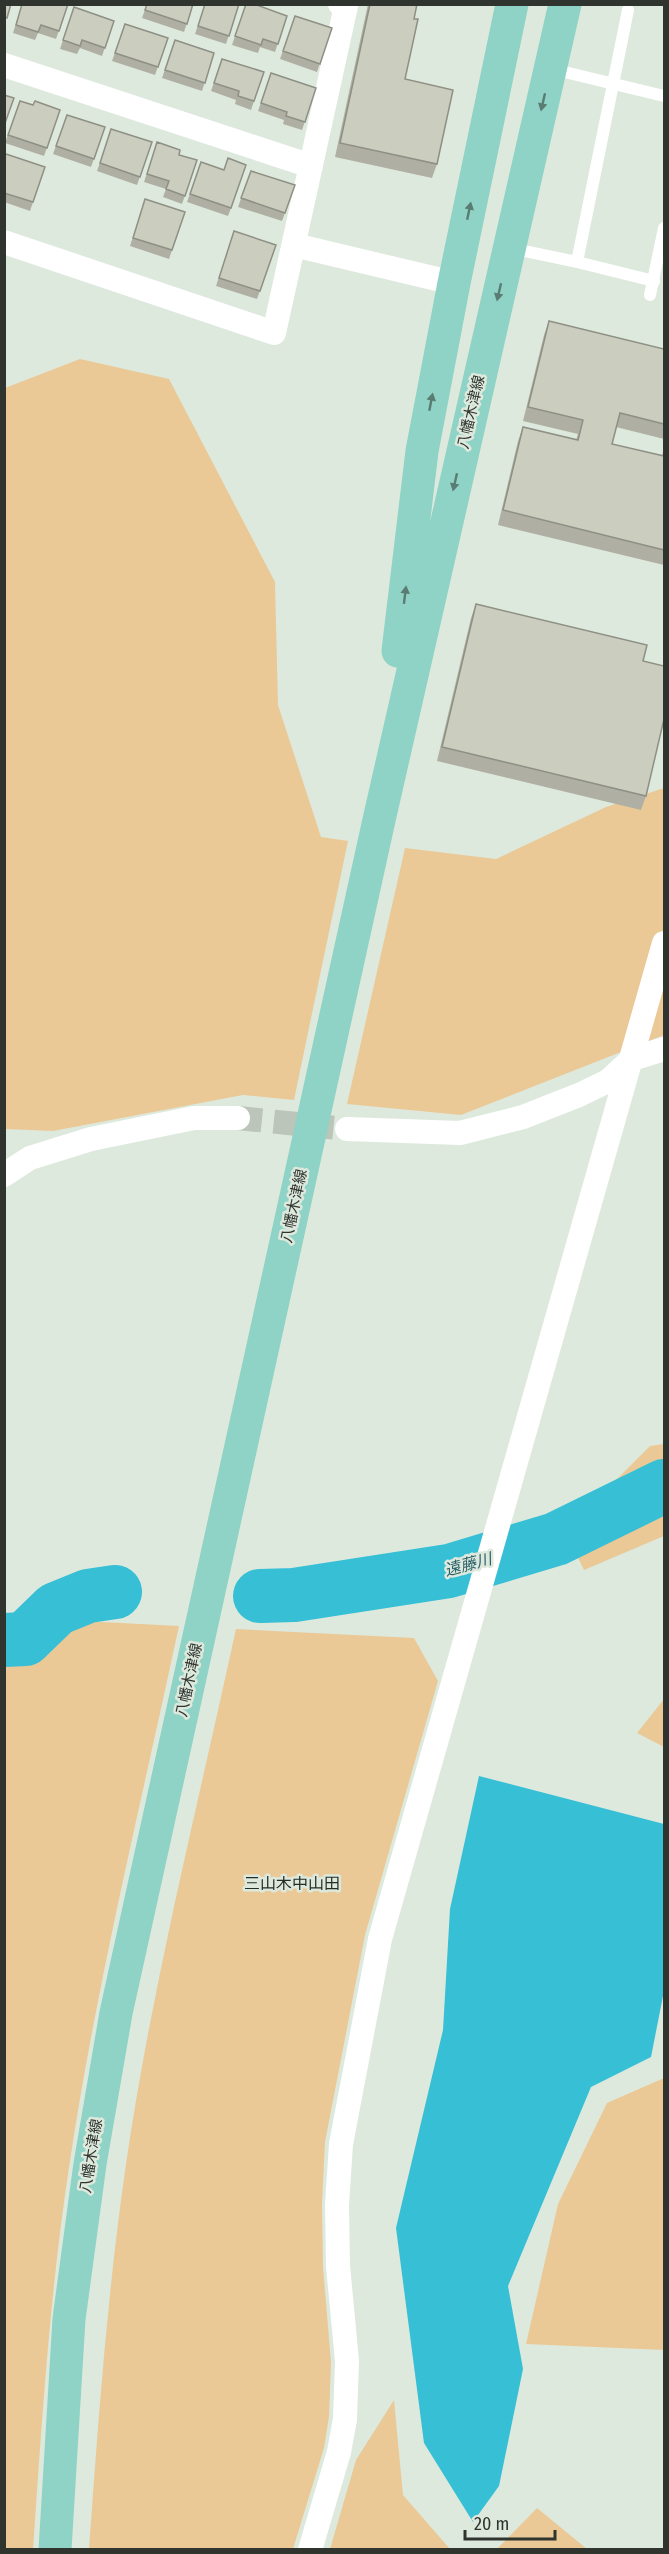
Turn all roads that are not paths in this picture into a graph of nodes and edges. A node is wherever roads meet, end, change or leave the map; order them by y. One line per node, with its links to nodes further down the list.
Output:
1 (340, 4): 9 (street)
2 (512, 4): 16 (main road, 八幡木津線, one-way to 2)
3 (566, 4): 6 (main road, 八幡木津線)
4 (628, 10): 7 (lane)
5 (4, 65): 9 (street)
6 (551, 68): 7 (lane); 13 (main road, 八幡木津線, one-way to 13)
7 (613, 84): 8 (lane); 14 (lane)
8 (664, 96)
9 (311, 166): 12 (street)
10 (664, 228): 15 (lane)
11 (4, 242): 12 (street)
12 (294, 245): 16 (street)
13 (509, 248): 14 (lane); 18 (main road, 八幡木津線, one-way to 18)
14 (577, 262): 15 (lane)
15 (654, 281): 17 (lane)
16 (453, 283): 18 (main road, 八幡木津線, one-way to 16)
17 (650, 295)
18 (378, 820): 25 (main road, 八幡木津線)
19 (664, 943): 21 (street)
20 (664, 1049): 21 (street)
21 (632, 1059): 23 (street); 26 (street)
22 (238, 1118): 24 (street)
23 (347, 1129)
24 (4, 1175)
25 (55, 2550)
26 (310, 2550)

